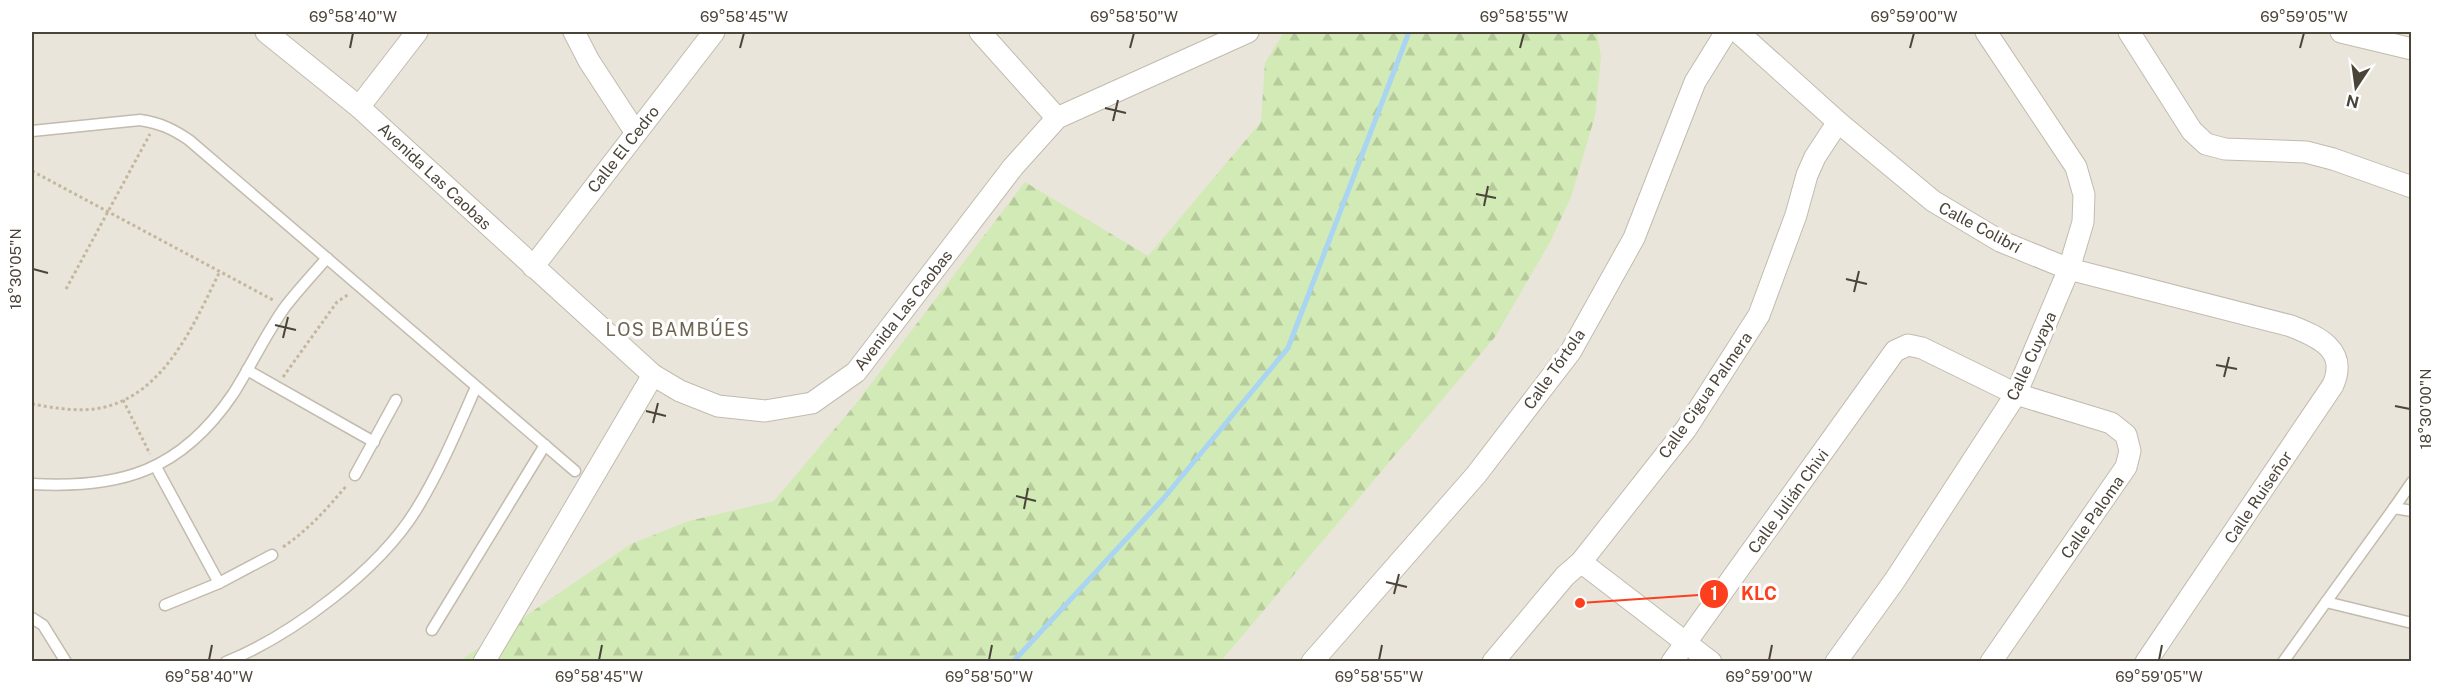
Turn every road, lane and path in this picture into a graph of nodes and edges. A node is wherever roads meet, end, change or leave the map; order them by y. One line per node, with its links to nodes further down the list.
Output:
1 (266, 32): 13 (street, Avenida Las Caobas)
2 (417, 32): 13 (street)
3 (574, 32): 18 (street)
4 (714, 32): 18 (street, Calle El Cedro)
5 (980, 32): 14 (street)
6 (1248, 32): 14 (street, Avenida Las Caobas)
7 (1726, 32): 60 (street, Calle Tórtola)
8 (1738, 32): 16 (street, Calle Colibrí)
9 (1986, 32): 24 (street, Calle Cuyaya)
10 (2129, 32): 20 (street)
11 (2341, 32): 12 (street)
12 (2412, 49)
13 (359, 107): 23 (street, Avenida Las Caobas)
14 (1057, 118): 32 (street, Avenida Las Caobas)
15 (157, 122): 17 (lane); 21 (path); 22 (lane)
16 (1838, 122): 24 (street, Calle Colibrí); 49 (street, Calle Cigua Palmera)
17 (32, 131)
18 (636, 133): 23 (street, Calle El Cedro)
19 (32, 171): 21 (path)
20 (2412, 187)
21 (109, 211): 25 (path); 26 (path)
22 (327, 258): 28 (lane); 34 (lane)
23 (533, 267): 32 (street, Avenida Las Caobas)
24 (2069, 269): 29 (street, Calle Colibrí); 35 (street, Calle Cuyaya)
25 (220, 272): 28 (path); 36 (path)
26 (66, 289)
27 (355, 296): 33 (path)
28 (286, 307): 31 (lane)
29 (2310, 333): 66 (street, Calle Ruiseñor)
30 (1908, 345): 35 (street, Calle Paloma); 56 (street, Calle Julián Chivi)
31 (247, 370): 33 (lane); 41 (lane)
32 (653, 375): 59 (street)
33 (277, 386): 39 (lane)
34 (476, 387): 40 (lane); 58 (lane)
35 (2016, 393): 64 (street, Calle Cuyaya); 65 (street, Calle Paloma)
36 (123, 400): 38 (path); 41 (path)
37 (396, 400): 39 (lane)
38 (32, 404)
39 (374, 442): 43 (lane)
40 (544, 445): 42 (lane); 55 (lane)
41 (156, 466): 45 (lane); 50 (lane)
42 (575, 471)
43 (356, 475): 48 (path)
44 (2412, 482): 46 (lane)
45 (32, 484)
46 (2394, 507): 47 (lane); 51 (lane)
47 (2412, 512)
48 (272, 555): 50 (lane)
49 (1581, 562): 56 (street); 61 (street, Calle Cigua Palmera)
50 (219, 583): 52 (lane)
51 (2326, 603): 54 (lane); 67 (lane)
52 (165, 606)
53 (32, 618): 57 (lane)
54 (2412, 624)
55 (432, 630)
56 (1686, 643): 62 (street, Calle Julián Chivi); 63 (street)
57 (66, 662)
58 (226, 662)
59 (484, 662)
60 (1312, 662)
61 (1492, 662)
62 (1672, 662)
63 (1712, 662)
64 (1836, 662)
65 (1991, 662)
66 (2146, 662)
67 (2283, 662)

